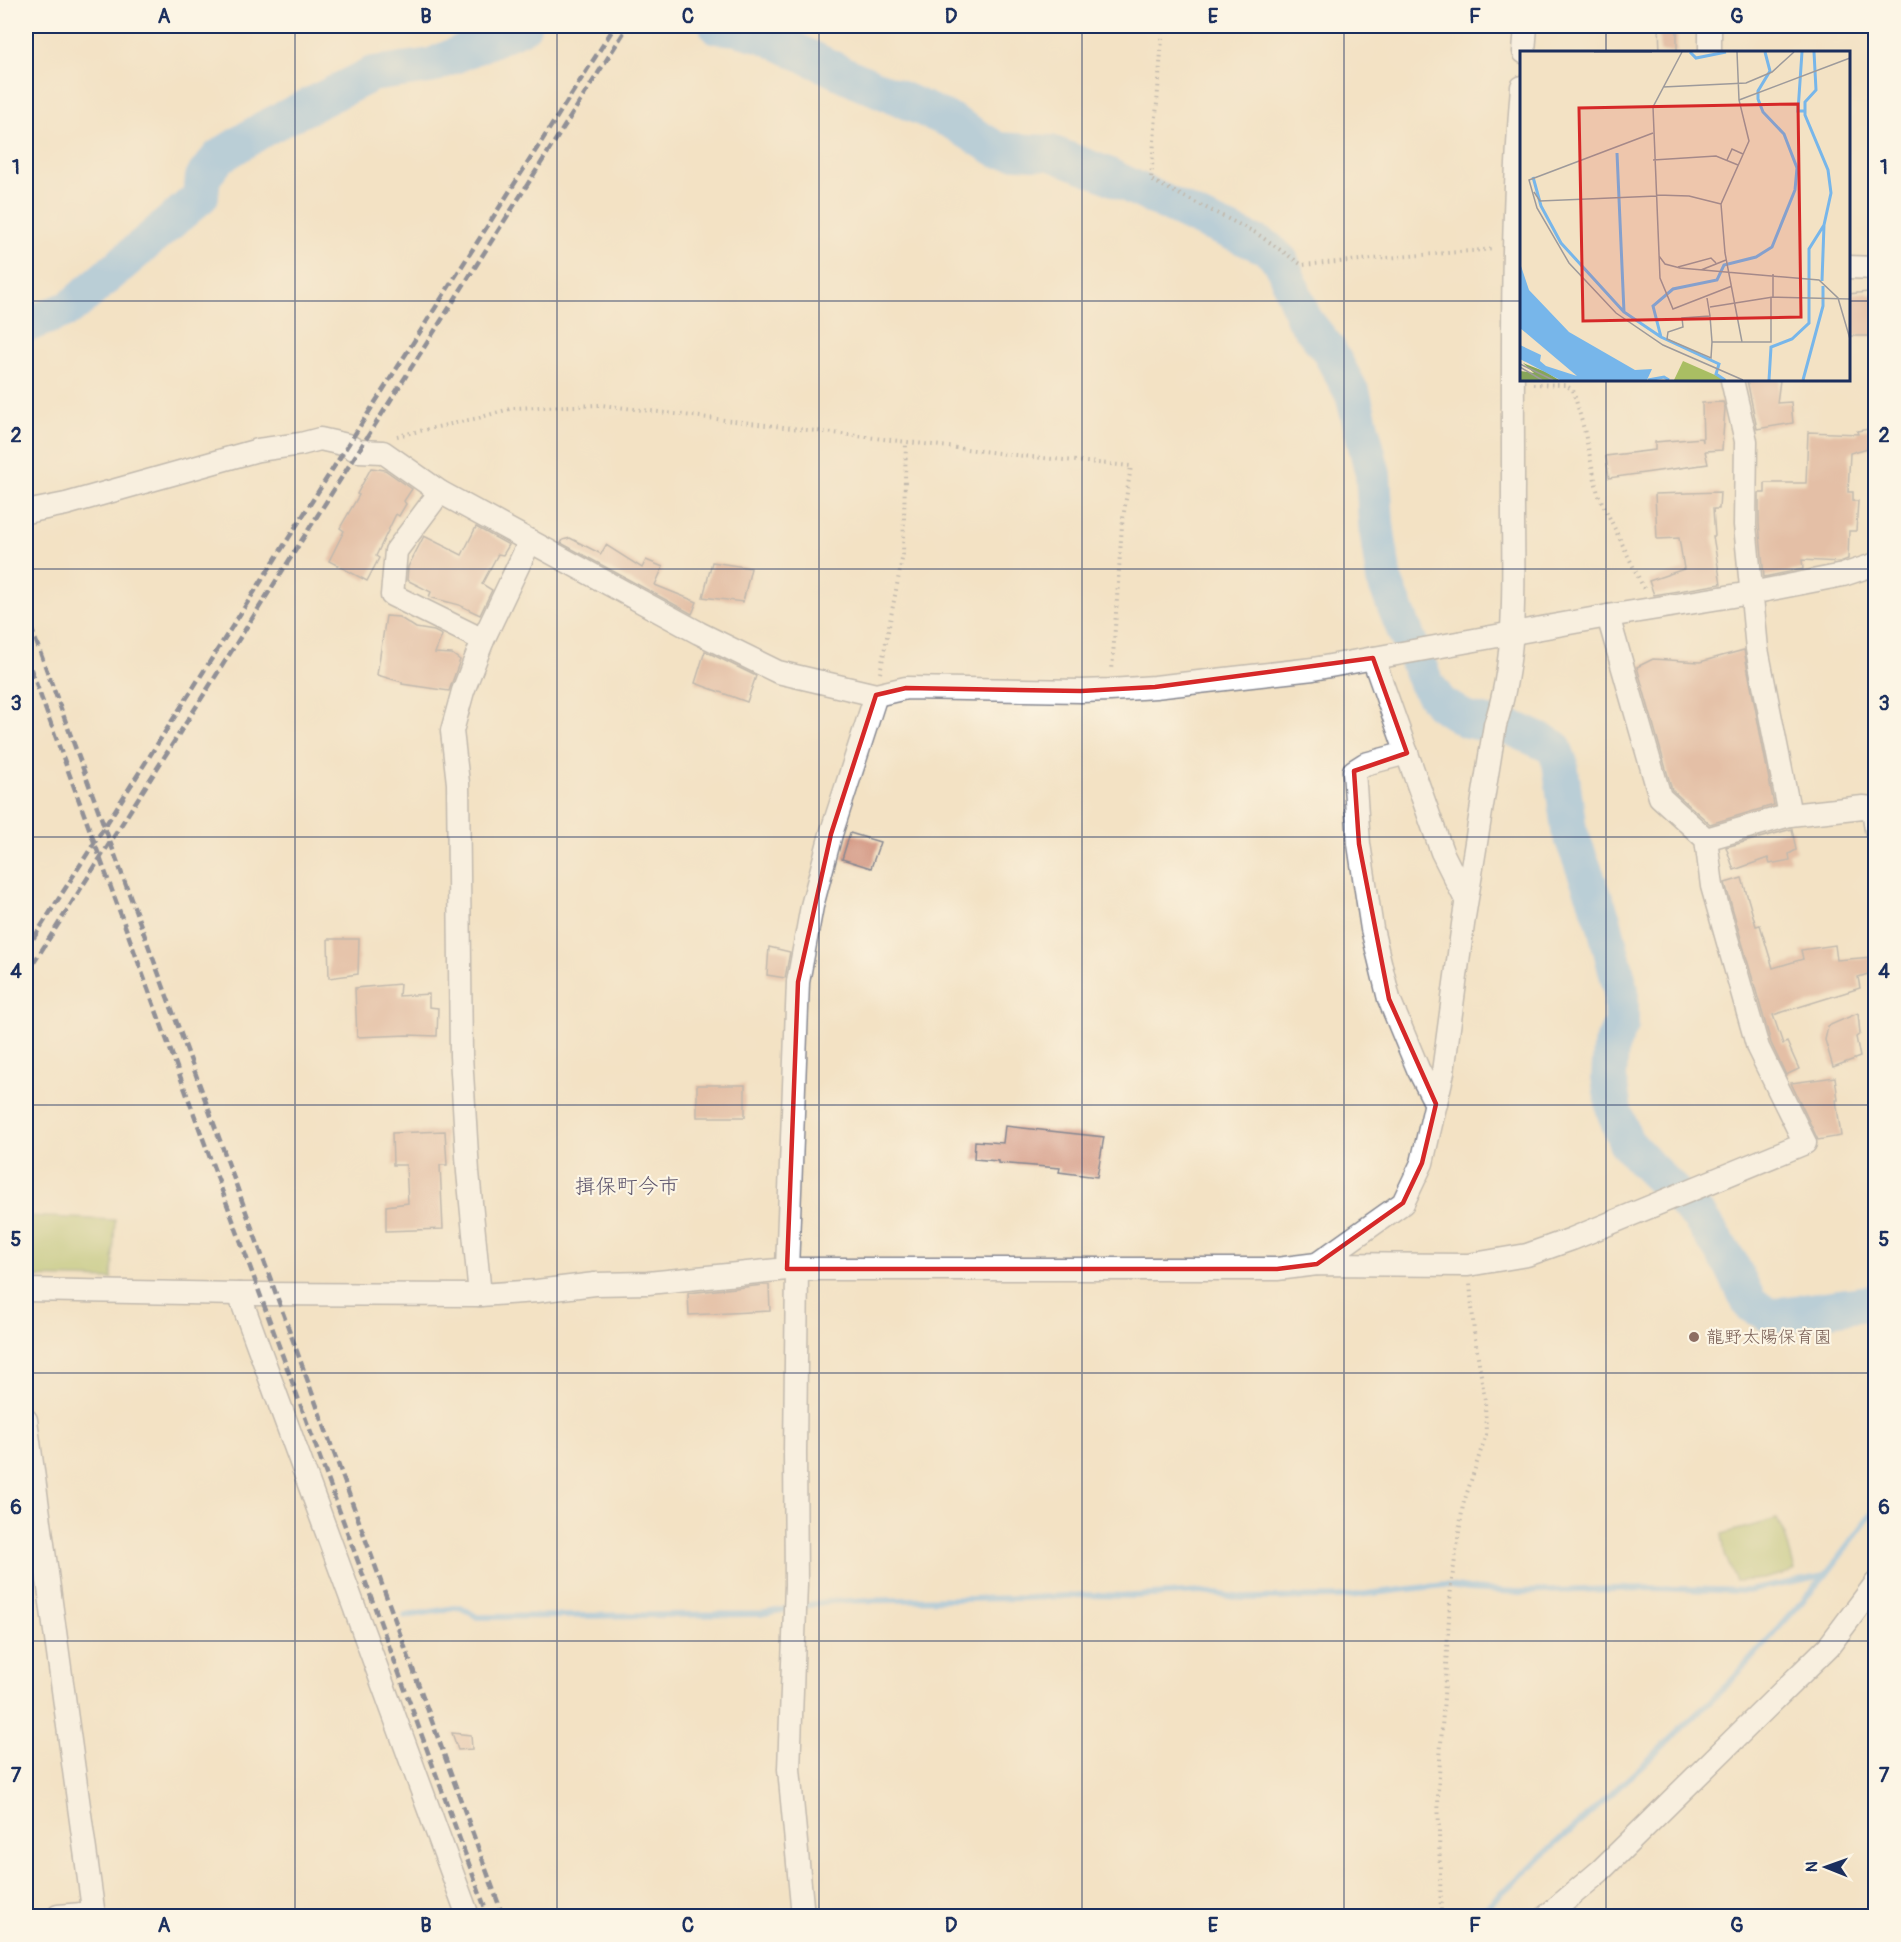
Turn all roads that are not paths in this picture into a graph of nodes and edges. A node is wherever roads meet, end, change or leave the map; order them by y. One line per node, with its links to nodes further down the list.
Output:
1 (1526, 26): 3 (street)
2 (1710, 26): 4 (street)
3 (1524, 51)
4 (1710, 51)
5 (1520, 140): 6 (street)
6 (1518, 247): 16 (street)
7 (1850, 267): 8 (street)
8 (1875, 268)
9 (1732, 381): 14 (street)
10 (440, 492): 11 (street); 12 (street); 17 (street)
11 (26, 512)
12 (530, 542): 17 (street); 19 (street)
13 (1875, 564): 14 (street)
14 (1751, 593): 15 (street); 21 (street)
15 (1608, 616): 16 (street); 23 (street)
16 (1512, 633): 18 (street); 24 (street)
17 (483, 640): 30 (street)
18 (1373, 658): 19 (street); 20 (street)
19 (876, 695): 27 (street)
20 (1407, 753): 24 (street); 25 (street)
21 (1790, 814): 22 (street); 23 (street)
22 (1875, 815)
23 (1706, 839): 26 (street)
24 (1466, 900): 25 (street)
25 (1436, 1104): 26 (street)
26 (1317, 1264): 27 (street)
27 (792, 1269): 30 (street); 36 (street)
28 (26, 1290): 29 (street)
29 (239, 1294): 30 (street); 35 (street)
30 (480, 1295)
31 (26, 1420): 33 (street)
32 (1875, 1583): 37 (street)
33 (94, 1915): 34 (street)
34 (58, 1917)
35 (468, 1917)
36 (803, 1917)
37 (1547, 1917)

